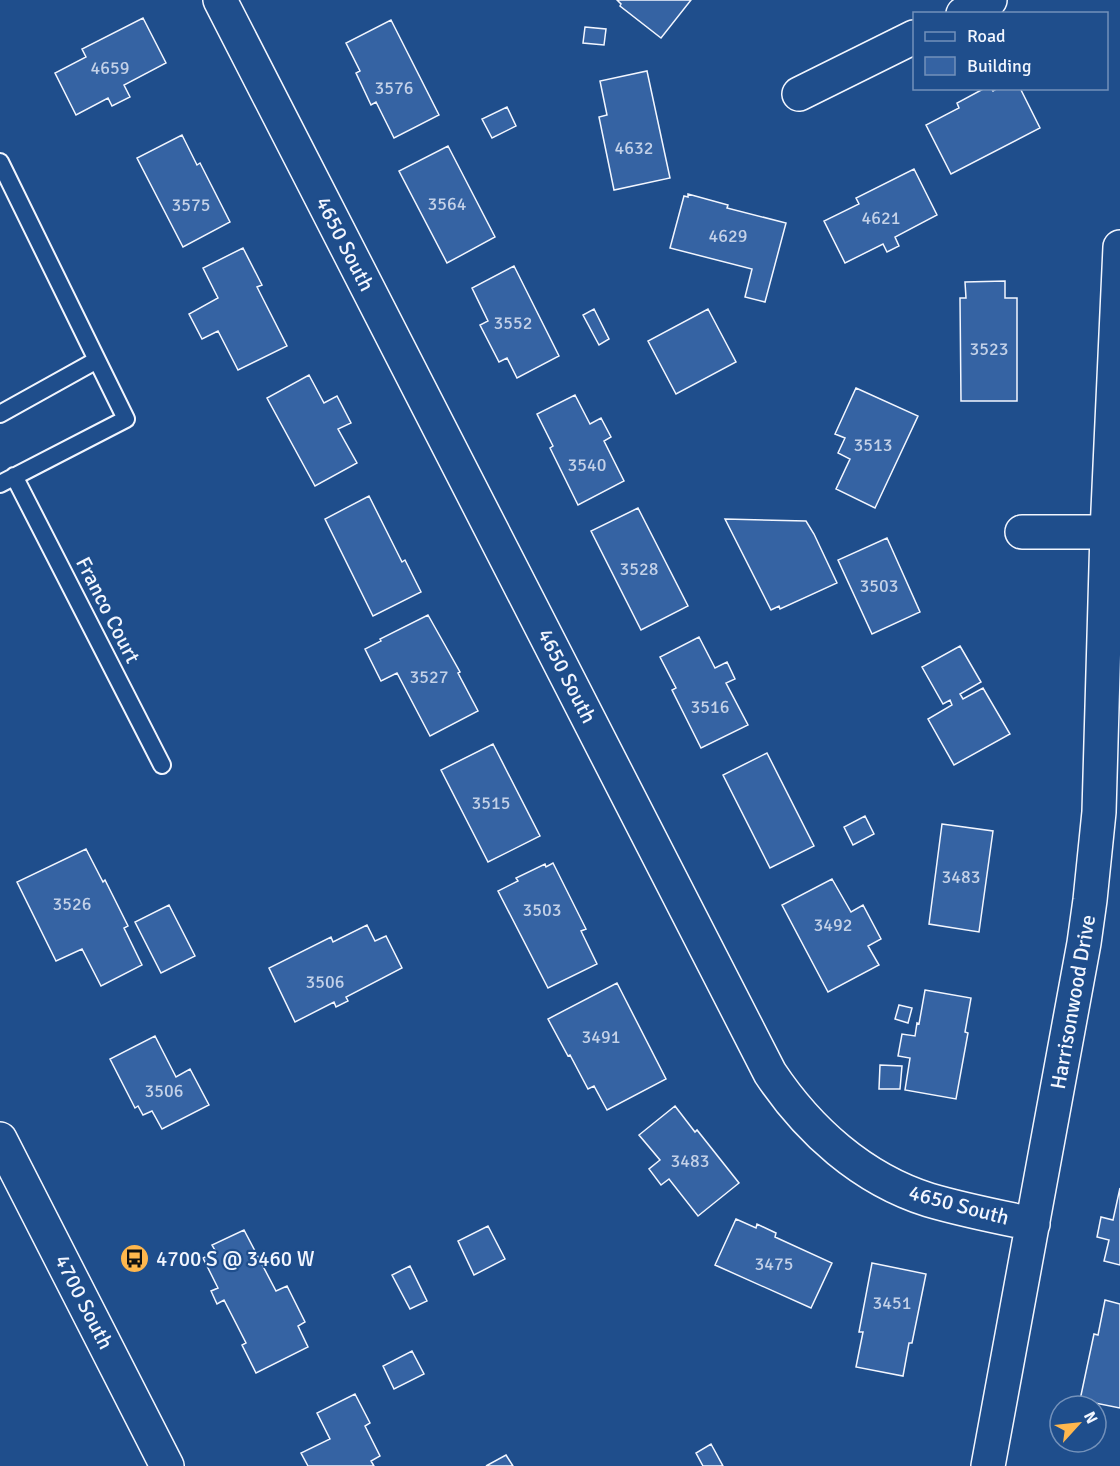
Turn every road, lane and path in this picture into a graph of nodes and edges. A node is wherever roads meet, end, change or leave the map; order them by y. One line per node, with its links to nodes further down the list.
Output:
1 (220, 0): 15 (street, 4650 South)
2 (990, 0): 3 (street)
3 (967, 12)
4 (913, 38): 5 (street)
5 (799, 94)
6 (0, 162): 8 (lane)
7 (1120, 247): 12 (street, Harrisonwood Drive)
8 (97, 360): 9 (lane); 10 (lane)
9 (0, 414)
10 (7, 480): 13 (lane, Franco Court)
11 (1022, 532): 12 (street)
12 (1107, 532): 15 (street, Harrisonwood Drive)
13 (162, 765)
14 (0, 1139): 16 (street, 4700 South)
15 (1033, 1224): 17 (street, Harrisonwood Drive)
16 (167, 1466)
17 (988, 1466)

